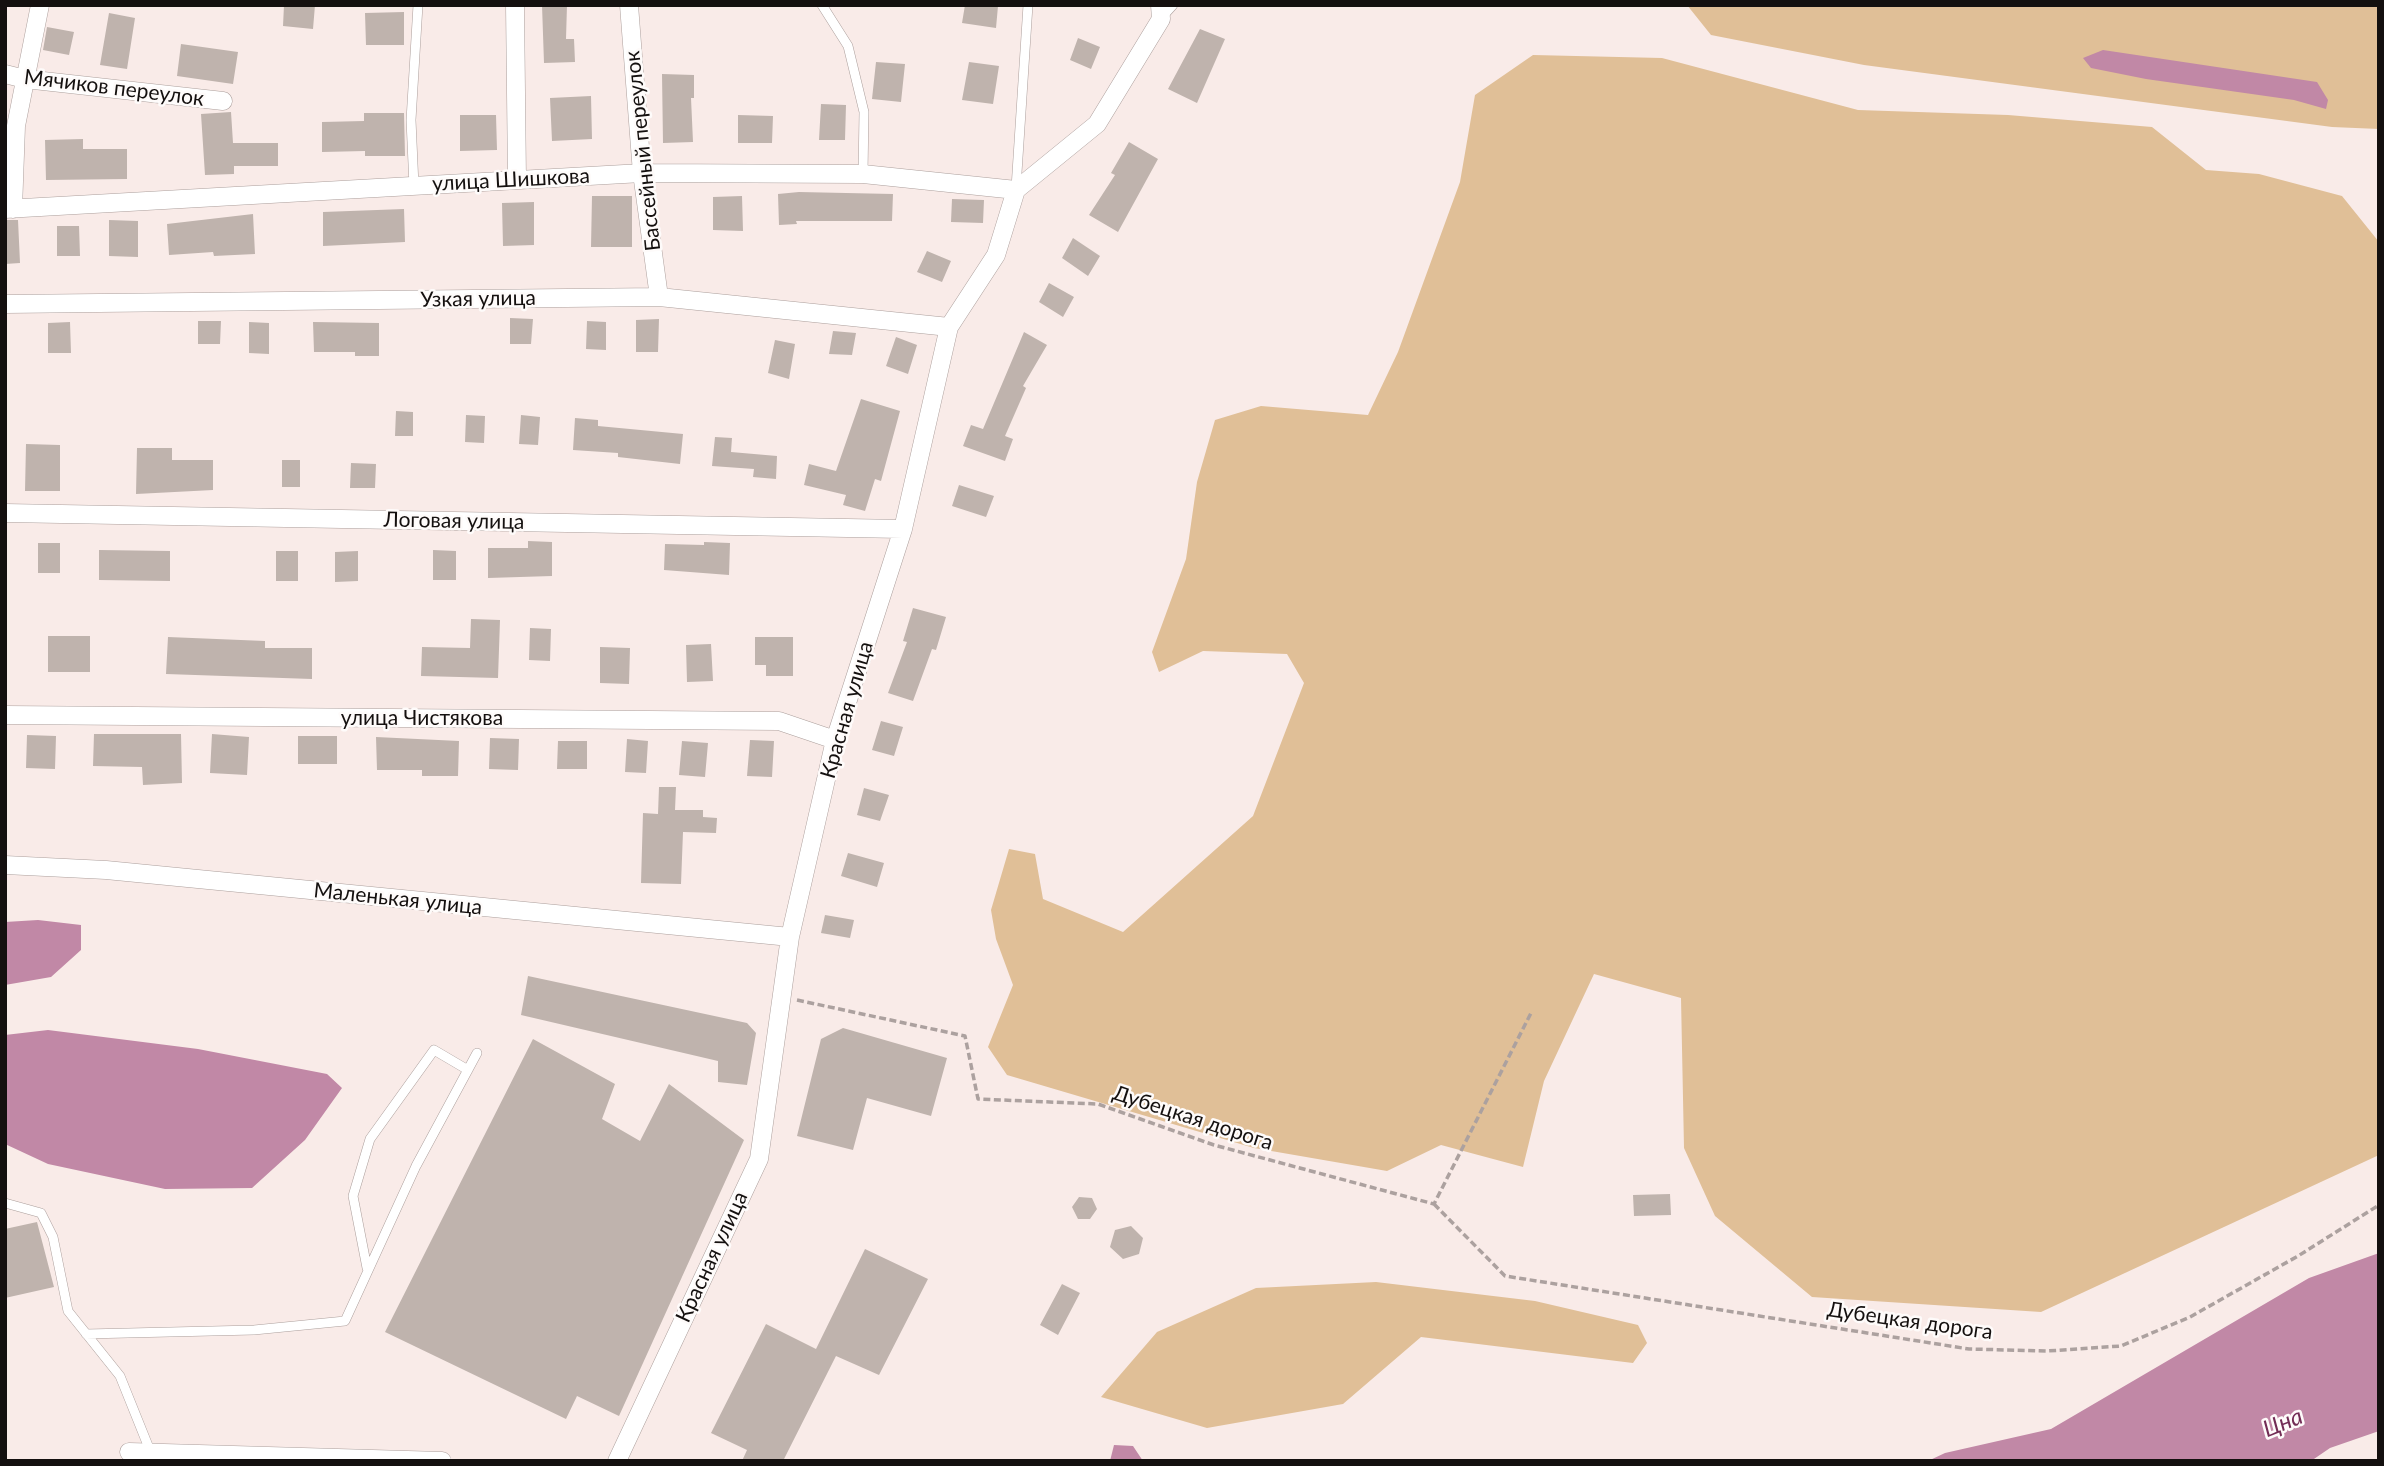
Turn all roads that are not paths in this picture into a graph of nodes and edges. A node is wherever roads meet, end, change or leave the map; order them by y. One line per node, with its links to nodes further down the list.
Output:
1 (40, 5): 9 (street)
2 (418, 5): 14 (lane)
3 (515, 5): 13 (street)
4 (629, 5): 11 (street, Бассейный переулок)
5 (822, 5): 12 (lane)
6 (1028, 5): 15 (lane)
7 (1165, 10): 15 (street)
8 (5, 74): 9 (street, Мячиков переулок)
9 (25, 79): 10 (street, Мячиков переулок); 16 (street)
10 (223, 101)
11 (642, 173): 12 (street, улица Шишкова); 13 (street, улица Шишкова); 17 (street, Бассейный переулок)
12 (863, 174): 15 (street, улица Шишкова)
13 (517, 180): 14 (street, улица Шишкова)
14 (414, 186): 16 (street, улица Шишкова)
15 (1016, 190): 19 (street, Красная улица)
16 (9, 209)
17 (659, 297): 18 (street, Узкая улица); 19 (street, Узкая улица)
18 (5, 304)
19 (949, 327): 21 (street, Красная улица)
20 (5, 513): 21 (street, Логовая улица)
21 (903, 529): 23 (street, Красная улица)
22 (5, 715): 23 (street, улица Чистякова)
23 (835, 740): 25 (street, Красная улица)
24 (5, 864): 25 (street, Маленькая улица)
25 (790, 937): 34 (street, Красная улица)
26 (477, 1053): 27 (lane)
27 (468, 1070): 29 (lane); 29 (lane)
28 (5, 1203): 30 (lane)
29 (367, 1268): 30 (lane)
30 (86, 1334): 32 (lane)
31 (129, 1452): 32 (street)
32 (151, 1457): 33 (street)
33 (442, 1461)
34 (617, 1461)

